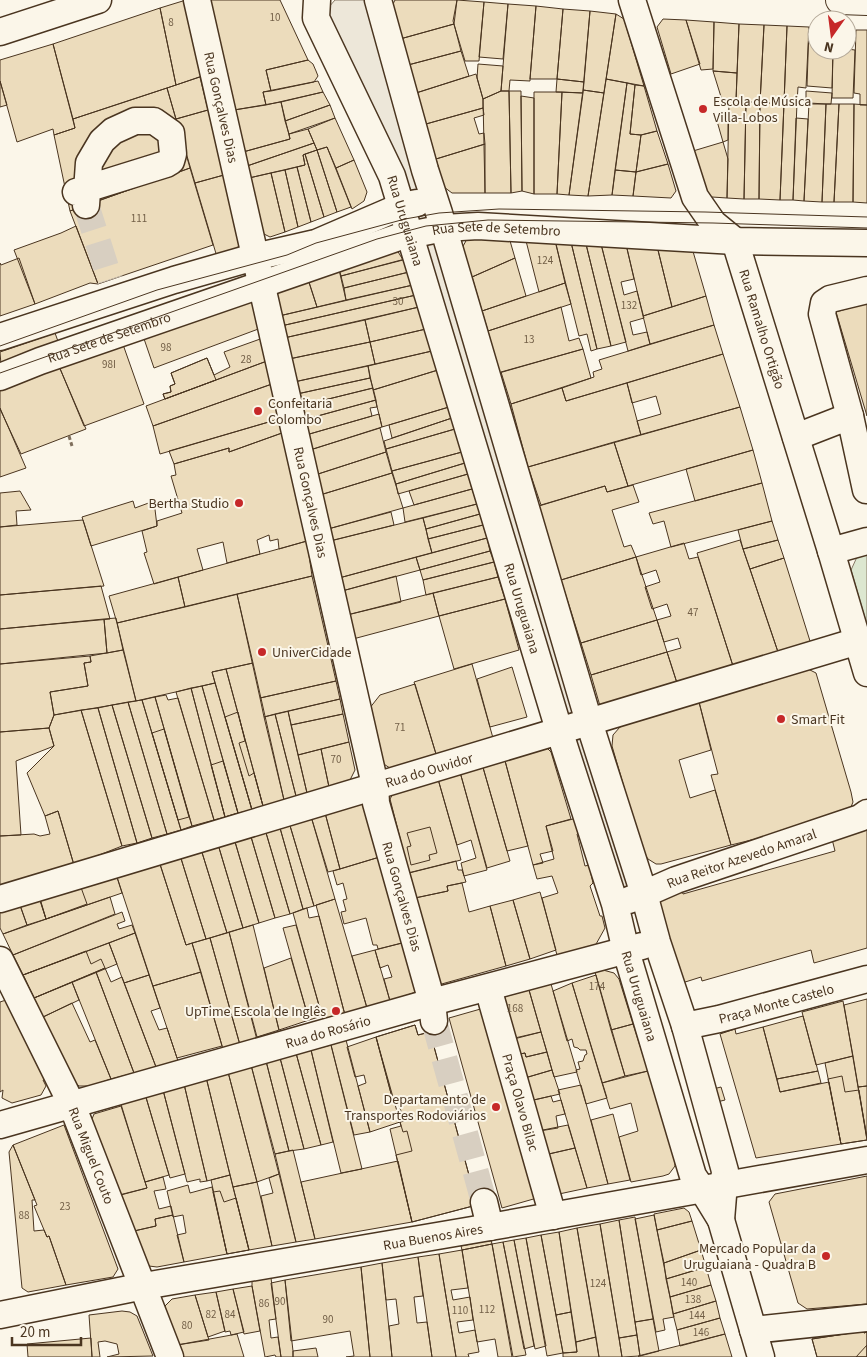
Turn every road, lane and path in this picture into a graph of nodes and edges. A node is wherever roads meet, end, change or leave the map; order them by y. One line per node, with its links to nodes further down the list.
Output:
1 (98, 0): 8 (street)
2 (197, 0): 15 (street, Rua Gonçalves Dias)
3 (317, 0): 10 (street, Rua Uruguaiana)
4 (378, 0): 9 (street, Rua Uruguaiana)
5 (632, 0): 13 (street)
6 (840, 0): 7 (main road)
7 (867, 2)
8 (0, 32)
9 (434, 199): 10 (street); 11 (street, Rua Uruguaiana)
10 (402, 206): 12 (street, Rua Uruguaiana); 15 (street)
11 (445, 232): 12 (street, Rua Sete de Setembro); 13 (street, Rua Sete de Setembro); 29 (street, Rua Uruguaiana)
12 (412, 239): 16 (street, Rua Sete de Setembro); 30 (street, Rua Uruguaiana)
13 (735, 241): 14 (street, Rua Sete de Setembro); 22 (street, Rua Ramalho Ortigão)
14 (867, 243)
15 (254, 256): 16 (street, Rua Gonçalves Dias); 18 (street)
16 (262, 284): 19 (street, Rua Sete de Setembro); 31 (street, Rua Gonçalves Dias)
17 (867, 290): 20 (street)
18 (0, 337)
19 (0, 377)
20 (850, 416): 22 (street); 24 (street)
21 (68, 436): 23 (path)
22 (796, 437): 26 (street, Rua Ramalho Ortigão)
23 (72, 446)
24 (866, 490)
25 (867, 540): 26 (street)
26 (831, 551): 27 (street, Rua Ramalho Ortigão)
27 (858, 641): 28 (street, Rua Ramalho Ortigão); 29 (street, Rua do Ouvidor)
28 (867, 673)
29 (589, 722): 30 (street, Rua do Ouvidor); 33 (street, Rua Uruguaiana)
30 (559, 730): 31 (street, Rua do Ouvidor); 35 (street, Rua Uruguaiana)
31 (375, 785): 34 (street, Rua do Ouvidor); 41 (street, Rua Gonçalves Dias)
32 (867, 812): 33 (street, Rua Reitor Azevedo Amaral)
33 (644, 894): 35 (street, Rua Reitor Azevedo Amaral); 36 (street, Rua Uruguaiana)
34 (0, 899)
35 (615, 904): 37 (street, Rua Uruguaiana)
36 (657, 942): 37 (street, Rua do Rosário); 42 (street, Rua Uruguaiana)
37 (626, 951): 40 (street, Rua do Rosário); 46 (street, Rua Uruguaiana)
38 (0, 960): 43 (street, Rua Miguel Couto)
39 (867, 979): 42 (street, Praça Monte Castelo)
40 (488, 988): 41 (street, Rua do Rosário); 48 (street, Praça Olavo Bilac)
41 (433, 1011): 43 (street, Rua do Rosário)
42 (685, 1026): 46 (street, Rua Uruguaiana)
43 (72, 1105): 44 (street, Rua do Rosário); 50 (street, Rua Miguel Couto)
44 (0, 1125)
45 (867, 1160): 46 (street, Rua Buenos Aires)
46 (714, 1187): 48 (street, Rua Buenos Aires); 53 (street, Rua Uruguaiana)
47 (484, 1202): 49 (street)
48 (553, 1216): 49 (street, Rua Buenos Aires)
49 (490, 1227): 50 (street, Rua Buenos Aires)
50 (144, 1286): 51 (street, Rua Buenos Aires); 54 (street, Rua Miguel Couto)
51 (0, 1315)
52 (867, 1318): 53 (street)
53 (753, 1330): 55 (street, Rua Uruguaiana)
54 (170, 1357)
55 (761, 1357)

